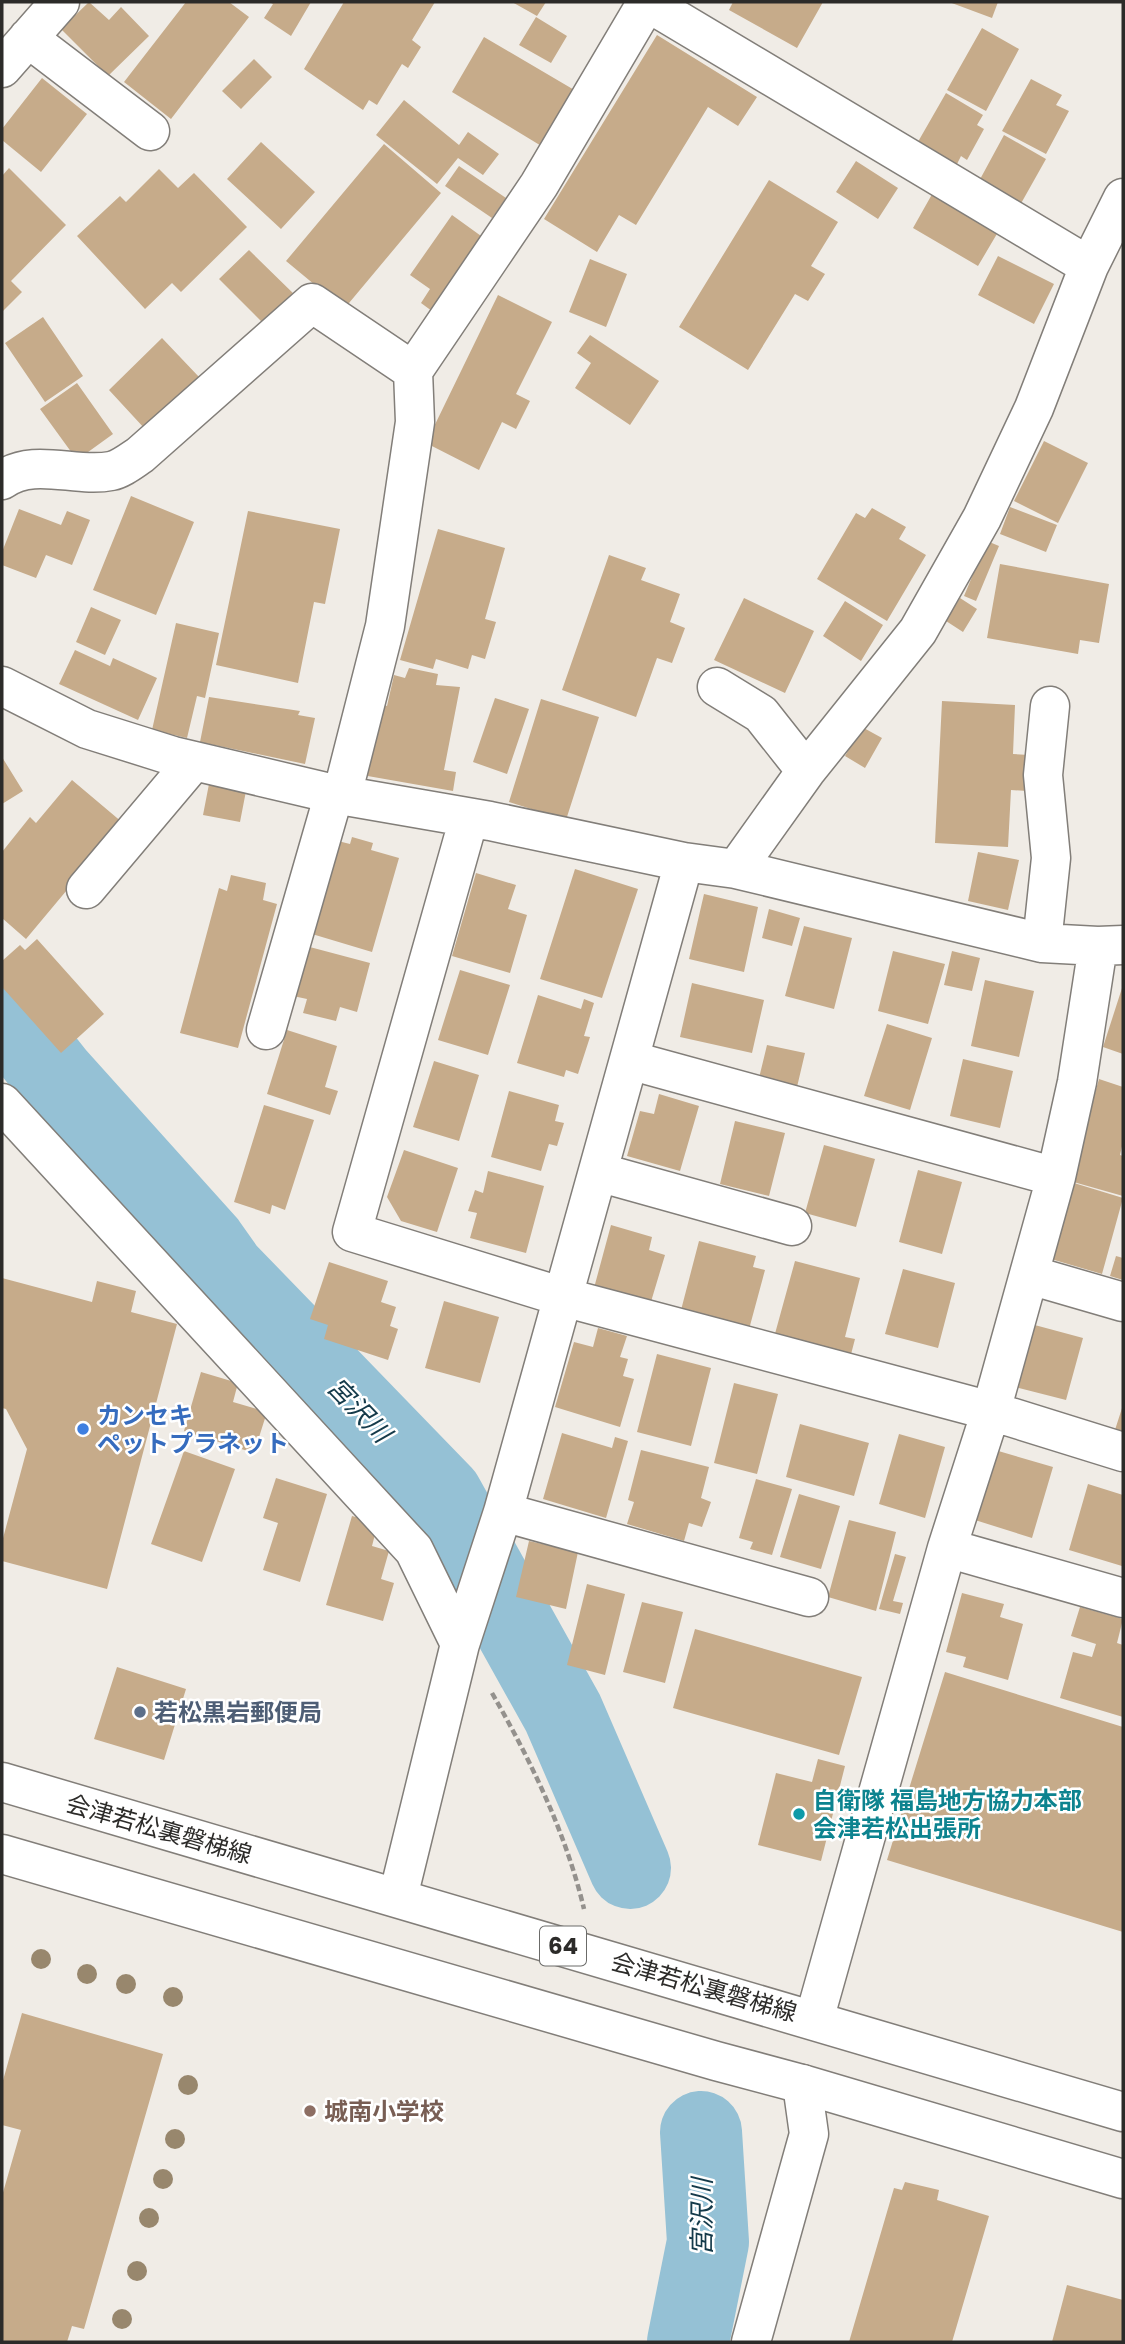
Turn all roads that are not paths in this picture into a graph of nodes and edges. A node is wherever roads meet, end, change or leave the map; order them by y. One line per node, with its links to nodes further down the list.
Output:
1 (60, 2): 3 (street)
2 (647, 2): 7 (street); 8 (street)
3 (27, 38): 4 (street); 5 (street)
4 (2, 68)
5 (150, 131)
6 (1123, 198): 7 (street)
7 (1089, 266): 14 (street)
8 (413, 371): 9 (street); 15 (street)
9 (2, 480)
10 (2, 686): 13 (street)
11 (717, 687): 14 (street)
12 (1050, 706): 20 (street)
13 (194, 761): 15 (street); 19 (street)
14 (806, 771): 18 (street)
15 (338, 794): 16 (street); 22 (street)
16 (469, 818): 17 (street); 29 (street)
17 (684, 862): 18 (street); 23 (street)
18 (736, 869): 20 (street)
19 (86, 888)
20 (1042, 943): 21 (street)
21 (1111, 946): 26 (street)
22 (266, 1030)
23 (629, 1060): 25 (street); 26 (street)
24 (2, 1103): 37 (street)
25 (598, 1172): 27 (street); 29 (street)
26 (1056, 1177): 28 (street)
27 (792, 1226)
28 (1030, 1275): 30 (street); 31 (street)
29 (563, 1297): 31 (street); 33 (street)
30 (1123, 1302)
31 (991, 1410): 32 (street); 34 (street)
32 (1123, 1452)
33 (503, 1512): 35 (street); 37 (street)
34 (947, 1548): 36 (street); 41 (street)
35 (809, 1597)
36 (1123, 1598)
37 (460, 1644): 40 (street)
38 (2, 1782): 40 (street, 会津若松裏磐梯線 / 64)
39 (2, 1854): 42 (street)
40 (398, 1897): 41 (street, 会津若松裏磐梯線 / 64)
41 (814, 2020): 43 (street, 会津若松裏磐梯線 / 64)
42 (802, 2084): 44 (street); 45 (street)
43 (1123, 2112)
44 (1123, 2179)
45 (751, 2342)

